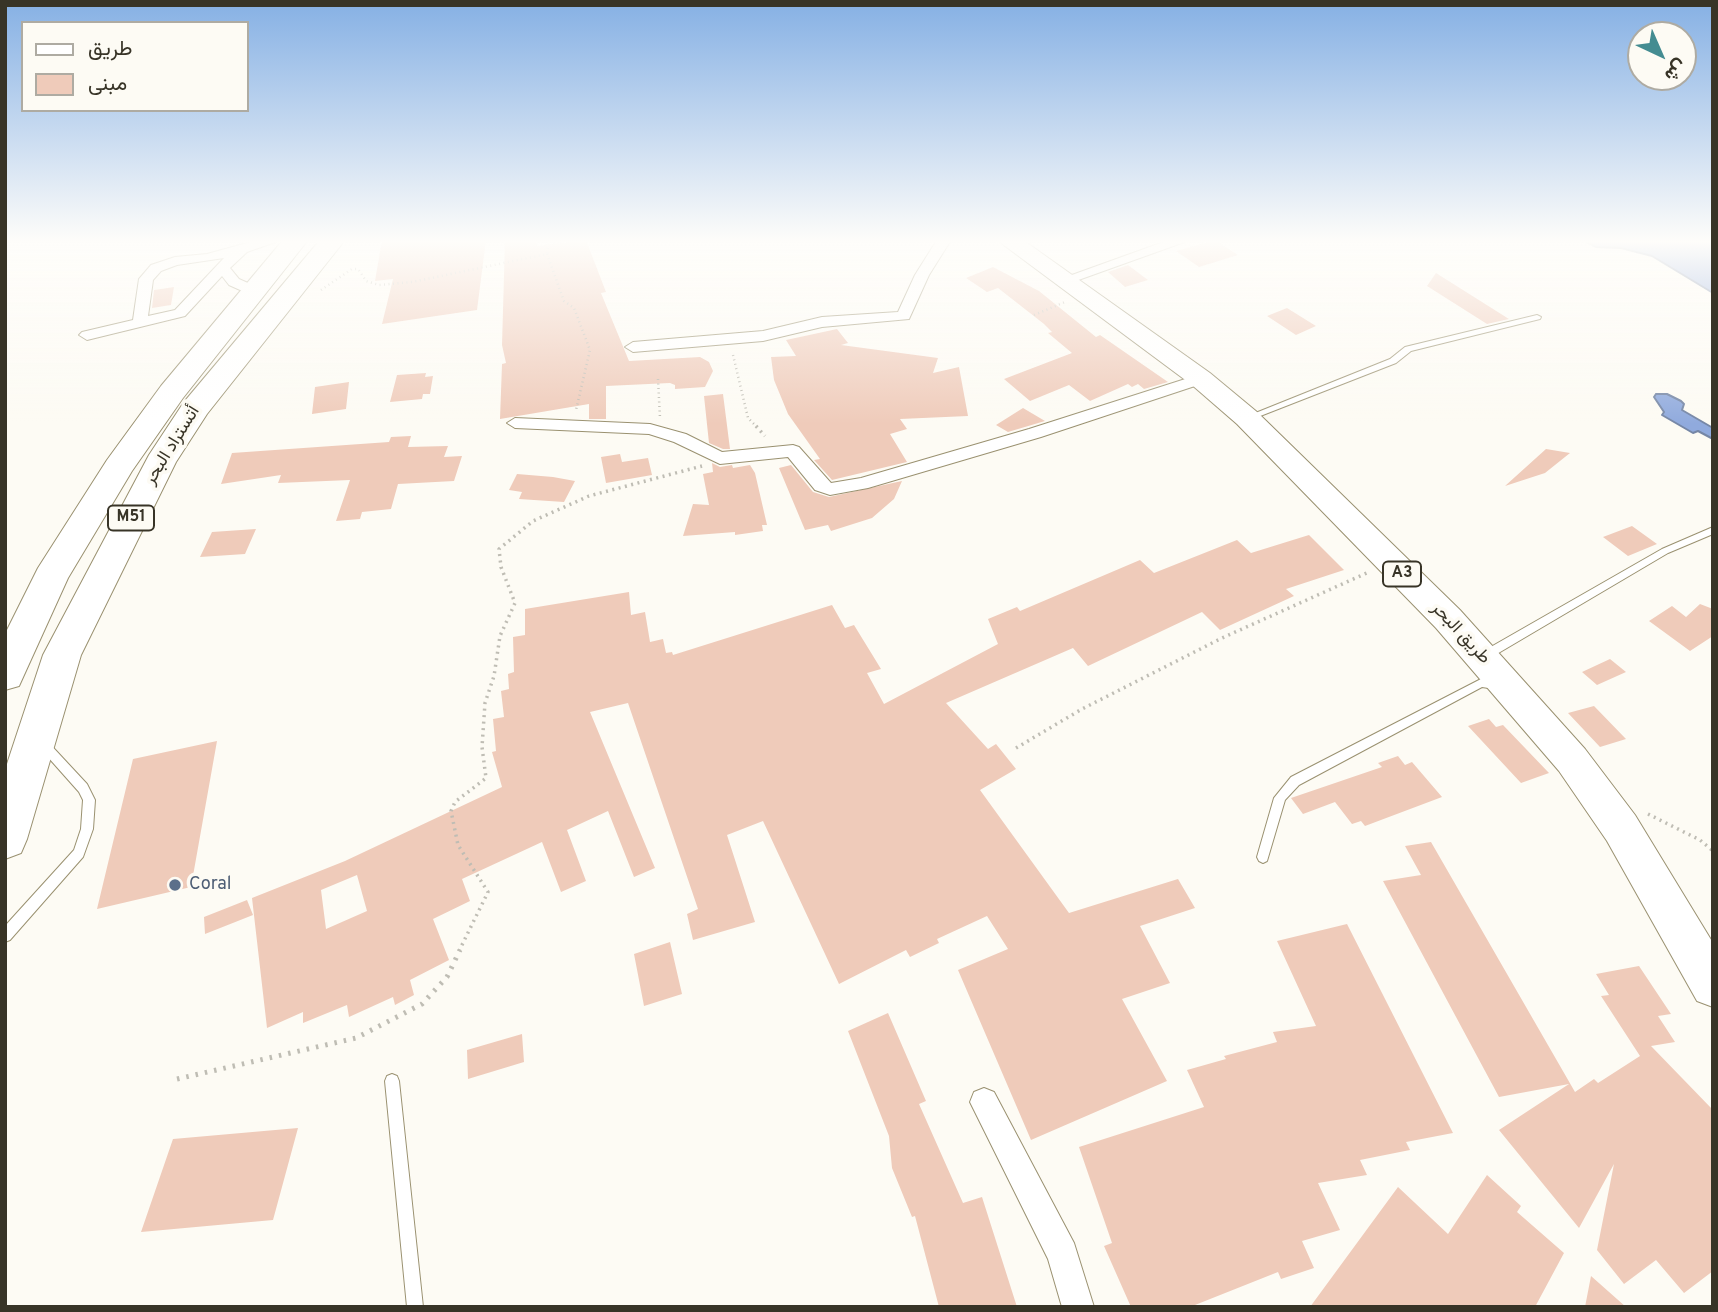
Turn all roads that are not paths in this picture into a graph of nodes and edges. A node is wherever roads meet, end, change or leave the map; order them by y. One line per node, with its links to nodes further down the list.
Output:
1 (143, 301): 8 (street)
2 (191, 301): 8 (street)
3 (246, 301): 16 (highway, أتستراد البحر / M51)
4 (283, 301): 18 (highway, أتستراد البحر / M51)
5 (910, 301): 10 (street)
6 (1095, 301): 11 (highway, طريق البحر / A3)
7 (1537, 317): 12 (lane)
8 (140, 323): 9 (street)
9 (87, 335)
10 (633, 347)
11 (1201, 379): 12 (highway, طريق البحر / A3); 13 (street)
12 (1247, 418): 15 (highway, طريق البحر / A3)
13 (515, 423)
14 (1713, 530): 15 (lane)
15 (1483, 657): 17 (highway, طريق البحر / A3)
16 (5, 675)
17 (1508, 687): 20 (lane); 22 (highway, طريق البحر / A3)
18 (36, 737): 19 (highway, أتستراد البحر / M51); 21 (lane)
19 (5, 839)
20 (1263, 857)
21 (5, 936)
22 (1713, 985)
23 (392, 1081): 25 (lane)
24 (984, 1102): 26 (street)
25 (415, 1307)
26 (1078, 1307)

